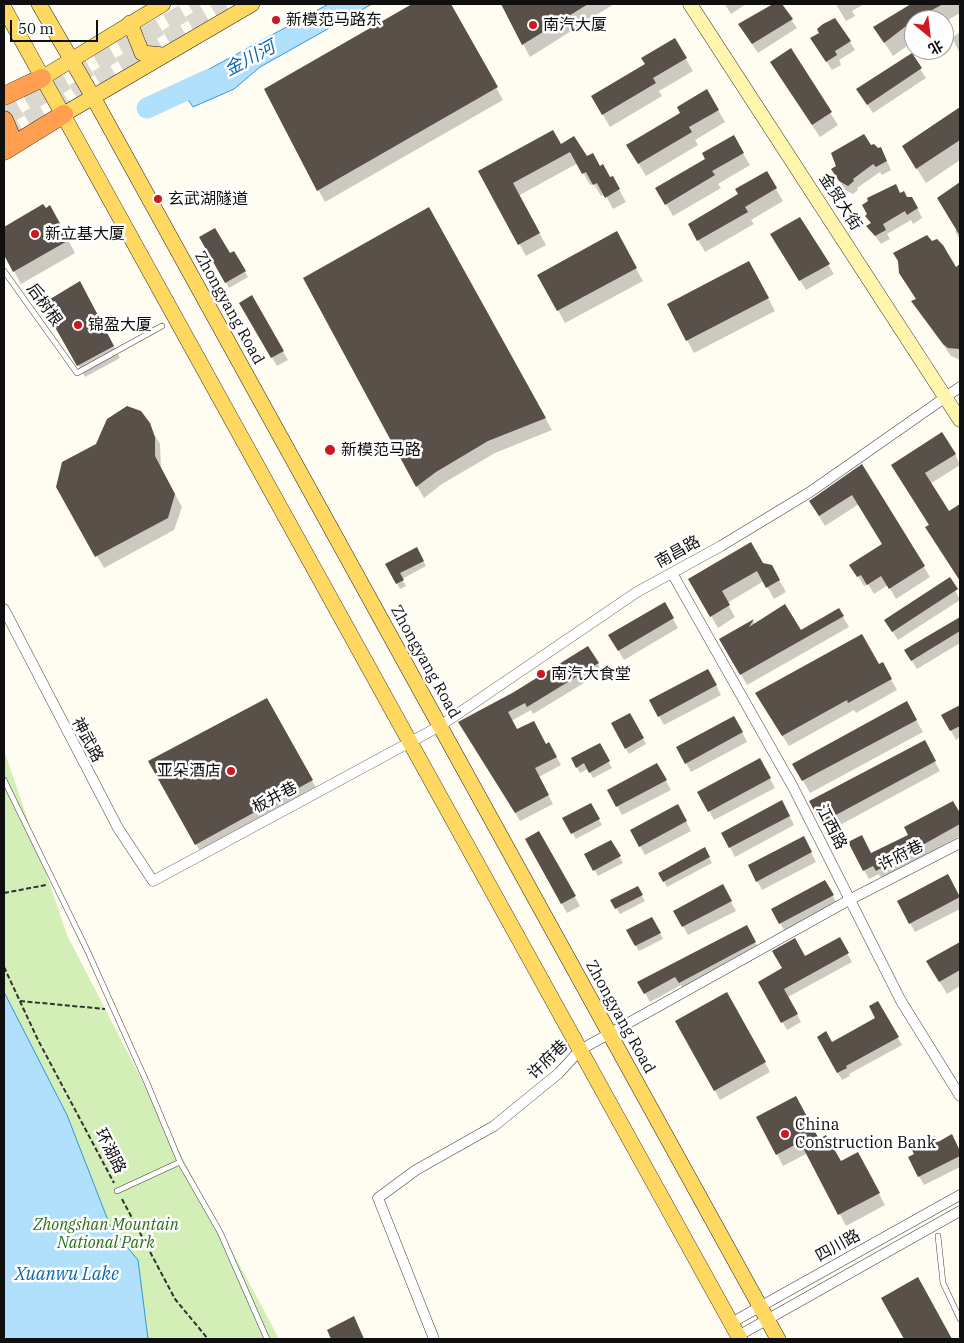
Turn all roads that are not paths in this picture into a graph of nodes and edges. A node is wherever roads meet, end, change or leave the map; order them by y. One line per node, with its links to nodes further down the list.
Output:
1 (39, 4): 8 (main road, Zhongyang Road)
2 (163, 4): 6 (main road)
3 (252, 4): 7 (main road)
4 (690, 4): 18 (street, 金贸大街)
5 (4, 8): 9 (main road)
6 (130, 23): 7 (main road); 8 (main road)
7 (163, 55): 11 (main road)
8 (71, 60): 9 (main road); 11 (main road, Zhongyang Road)
9 (42, 78): 10 (highway); 12 (main road)
10 (4, 96)
11 (93, 97): 12 (main road); 22 (main road, Zhongyang Road)
12 (64, 114): 14 (highway); 23 (main road)
13 (4, 120): 14 (highway)
14 (9, 148)
15 (4, 271): 16 (lane, 后树根)
16 (162, 326)
17 (960, 387): 18 (street, 南昌路)
18 (945, 397): 19 (street, 金贸大街); 20 (street, 南昌路)
19 (960, 420)
20 (672, 573): 22 (street, 南昌路); 27 (street, 江西路)
21 (4, 609): 26 (street, 神武路)
22 (440, 726): 23 (street, 南昌路); 28 (main road, Zhongyang Road)
23 (410, 743): 26 (street, 板井巷); 29 (main road)
24 (4, 780): 31 (lane)
25 (960, 842): 27 (street, 许府巷)
26 (153, 881)
27 (851, 899): 28 (street, 许府巷); 30 (street, 江西路)
28 (609, 1033): 29 (street, 许府巷); 36 (main road, Zhongyang Road)
29 (580, 1050): 38 (main road); 40 (street, 许府巷)
30 (960, 1096)
31 (180, 1162): 32 (lane); 39 (lane)
32 (117, 1191)
33 (960, 1195): 36 (street, 四川路)
34 (960, 1211): 36 (street, 四川路)
35 (938, 1236): 37 (lane)
36 (763, 1312): 38 (street, 四川路); 38 (street, 四川路); 41 (main road, Zhongyang Road)
37 (960, 1319)
38 (736, 1333)
39 (267, 1339)
40 (434, 1339)
41 (778, 1339)

